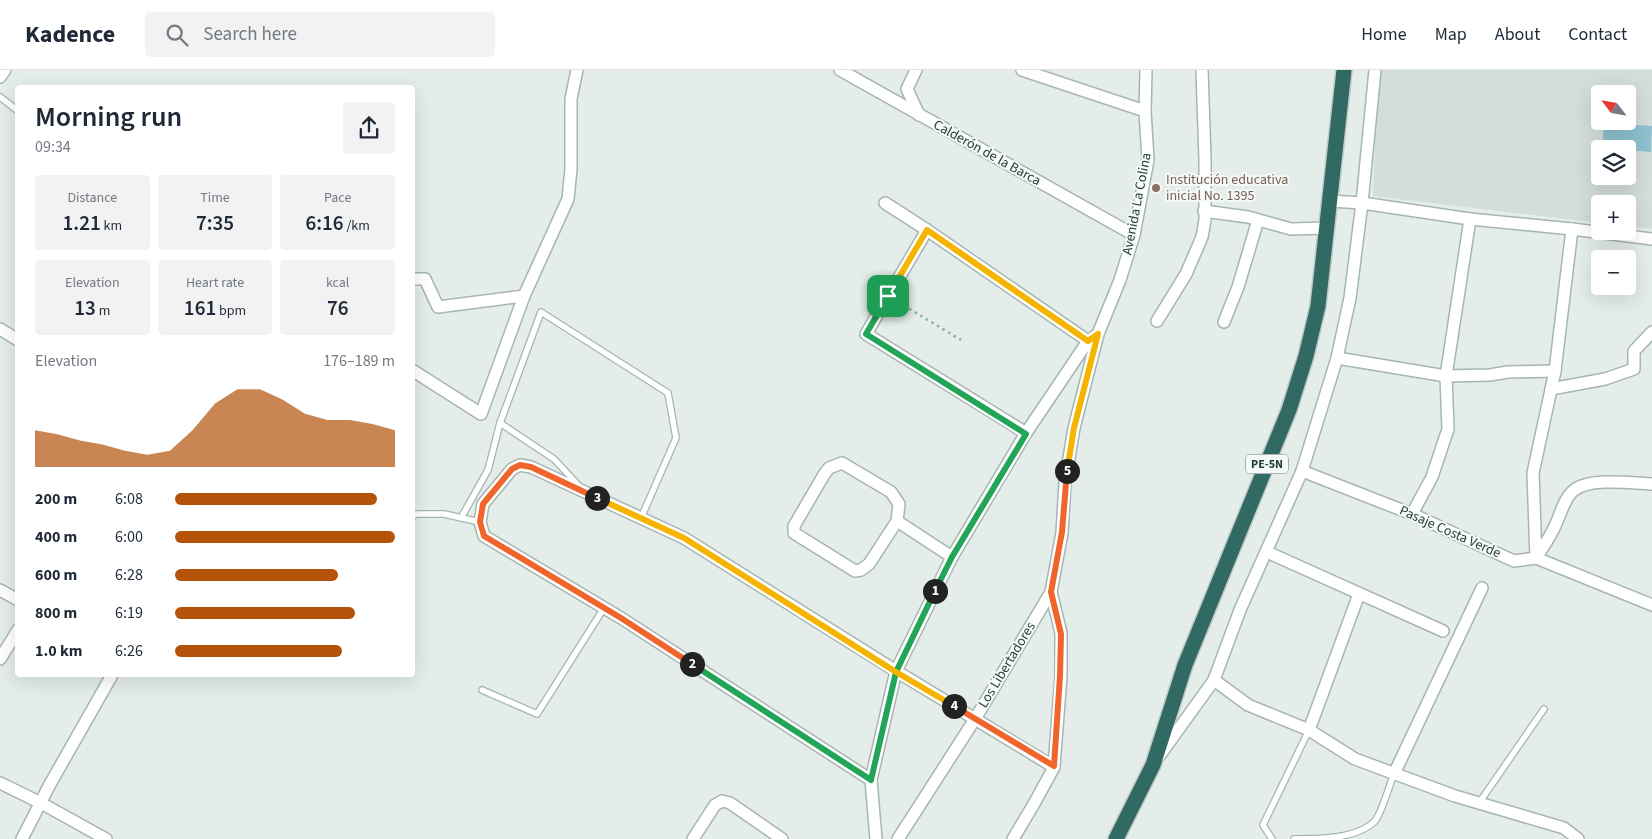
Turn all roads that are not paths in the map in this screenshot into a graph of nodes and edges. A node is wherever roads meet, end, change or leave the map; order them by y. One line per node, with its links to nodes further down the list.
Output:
1 (4, 70): 10 (street)
2 (576, 70): 27 (street)
3 (840, 70): 14 (street, Calderón de la Barca)
4 (916, 70): 14 (street)
5 (1022, 70): 13 (street)
6 (1146, 70): 13 (street, Avenida La Colina)
7 (1202, 70): 18 (street)
8 (1344, 70): 15 (highway, PE-5N)
9 (1375, 70): 17 (street)
10 (0, 77)
11 (0, 96): 12 (lane)
12 (15, 108)
13 (1146, 112): 24 (street, Avenida La Colina)
14 (919, 115): 24 (street, Calderón de la Barca)
15 (1330, 201): 17 (street); 21 (highway, PE-5N)
16 (885, 203): 23 (street)
17 (1362, 203): 20 (street); 35 (street)
18 (1204, 211): 19 (street); 28 (street)
19 (1258, 220): 21 (street); 29 (street)
20 (1470, 220): 22 (street); 38 (street)
21 (1327, 228): 71 (highway, PE-5N)
22 (1572, 228): 25 (street); 36 (street)
23 (927, 230): 34 (street); 41 (street)
24 (1134, 235): 32 (street, Avenida La Colina)
25 (1652, 239)
26 (415, 279): 27 (street)
27 (524, 296): 37 (street)
28 (1157, 321)
29 (1224, 322)
30 (0, 329): 33 (street)
31 (1652, 332): 39 (street)
32 (1098, 334): 34 (street); 56 (street, Avenida La Colina)
33 (15, 338)
34 (1088, 341): 41 (street)
35 (1337, 358): 38 (street); 42 (street)
36 (1555, 371): 38 (street); 39 (street)
37 (415, 372)
38 (1446, 376): 45 (street)
39 (1551, 389): 53 (street)
40 (500, 423): 44 (lane); 47 (lane); 48 (lane)
41 (1026, 434): 52 (street)
42 (1302, 471): 45 (street, Pasaje Costa Verde); 51 (street)
43 (1652, 484): 53 (street)
44 (585, 492): 48 (street); 50 (street)
45 (1412, 514): 53 (street, Pasaje Costa Verde)
46 (415, 515): 47 (lane)
47 (461, 518): 50 (lane)
48 (641, 518): 64 (street)
49 (897, 521): 49 (street); 52 (street)
50 (480, 522): 60 (street)
51 (1267, 552): 57 (street); 66 (street)
52 (952, 557): 64 (street)
53 (1536, 558): 59 (street)
54 (1482, 588): 73 (street)
55 (0, 590): 58 (street)
56 (1051, 592): 69 (street, Los Libertadores); 72 (street)
57 (1359, 594): 61 (street); 70 (street)
58 (15, 598)
59 (1652, 605)
60 (604, 608): 67 (lane); 74 (street)
61 (1443, 631)
62 (15, 635): 63 (street)
63 (0, 659)
64 (896, 672): 69 (street); 74 (street)
65 (111, 677): 76 (street)
66 (1214, 680): 70 (street); 71 (street)
67 (482, 690)
68 (1544, 709): 77 (lane)
69 (975, 719): 72 (street); 83 (street, Los Libertadores)
70 (1308, 730): 73 (street); 86 (lane)
71 (1153, 765): 85 (highway, PE-5N)
72 (1054, 766): 84 (street)
73 (1394, 774): 77 (street); 87 (lane)
74 (871, 780): 82 (street)
75 (0, 783): 76 (street)
76 (41, 803): 78 (street); 79 (street)
77 (1479, 803): 88 (street)
78 (22, 839)
79 (106, 839)
80 (693, 839): 81 (street)
81 (782, 839)
82 (876, 839)
83 (898, 839)
84 (1014, 839)
85 (1116, 839)
86 (1272, 839)
87 (1294, 839)
88 (1578, 839)

